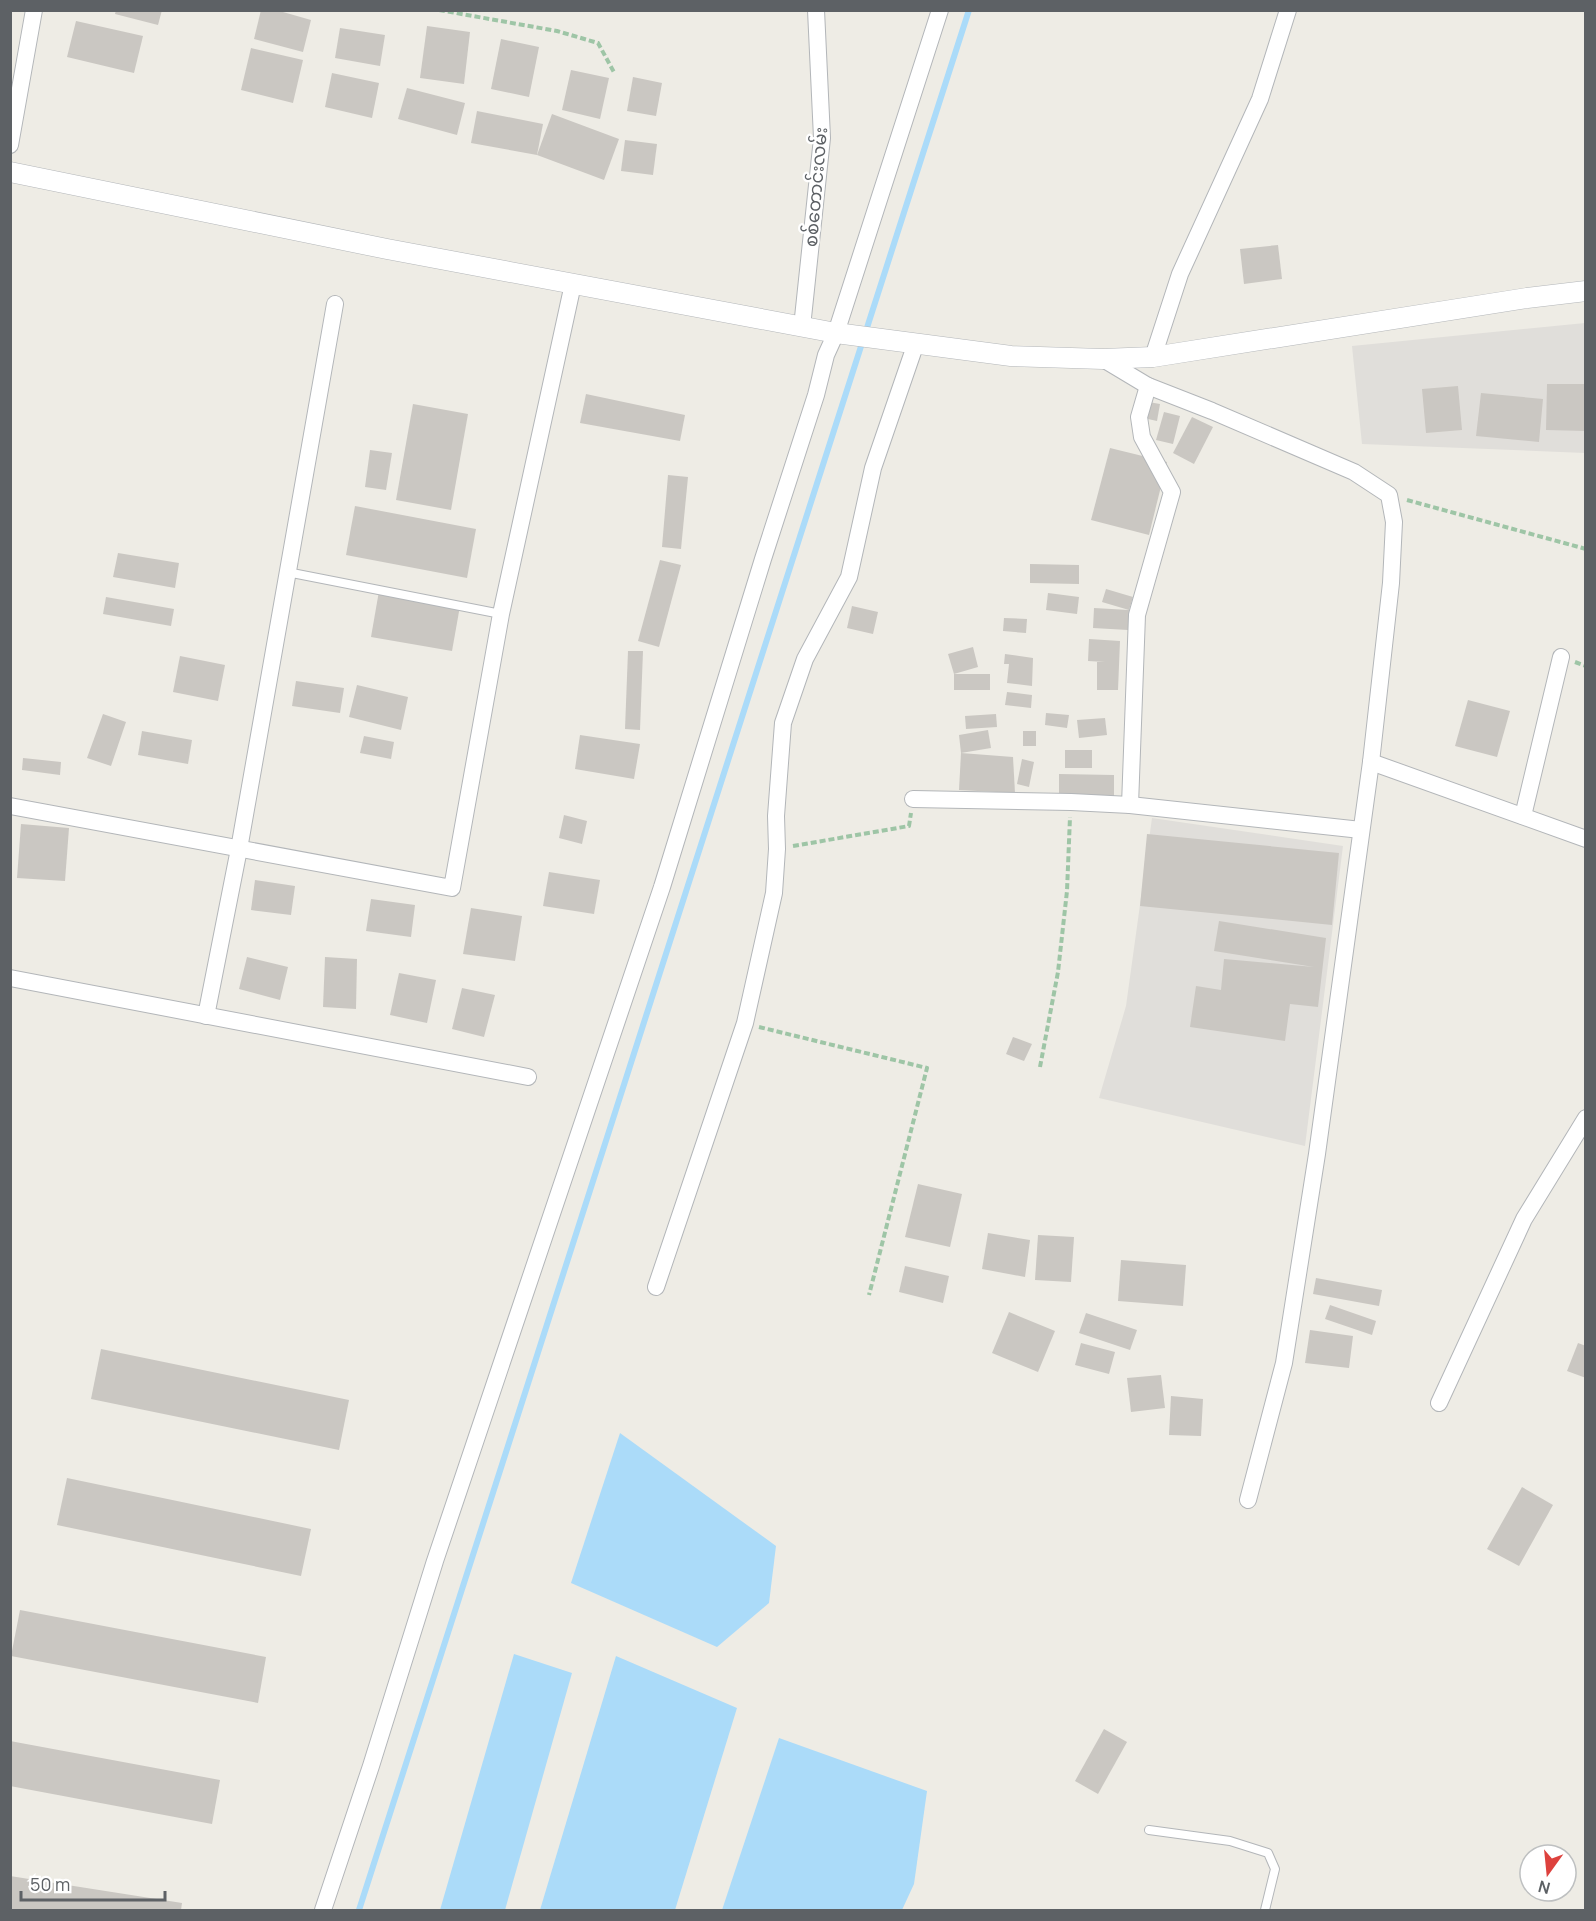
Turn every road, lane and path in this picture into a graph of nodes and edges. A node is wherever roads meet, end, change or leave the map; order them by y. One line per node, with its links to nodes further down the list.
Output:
1 (34, 10): 7 (street)
2 (439, 10): 6 (path)
3 (816, 10): 12 (street, စစ်တောင်းလမ်း)
4 (940, 10): 13 (street)
5 (1288, 10): 15 (street)
6 (615, 74)
7 (10, 145)
8 (10, 172): 9 (street)
9 (573, 284): 12 (street); 21 (street)
10 (1586, 291): 15 (street)
11 (335, 303): 20 (street)
12 (802, 327): 13 (street)
13 (836, 333): 14 (street); 44 (street)
14 (916, 343): 16 (street); 32 (street)
15 (1153, 357): 16 (street)
16 (1103, 359): 17 (street)
17 (1148, 386): 18 (street); 26 (street)
18 (1389, 495): 19 (path); 23 (street)
19 (1586, 549)
20 (287, 572): 21 (lane); 31 (street)
21 (501, 614): 31 (street)
22 (1561, 657): 28 (street)
23 (1371, 762): 28 (street); 29 (street)
24 (913, 799): 25 (street); 32 (path)
25 (1071, 802): 26 (street); 36 (path)
26 (1130, 805): 29 (street)
27 (10, 806): 31 (street)
28 (1523, 816): 30 (street)
29 (1361, 830): 42 (street)
30 (1586, 838)
31 (239, 849): 34 (street)
32 (777, 849): 35 (street)
33 (10, 978): 34 (street)
34 (206, 1016): 37 (street)
35 (746, 1023): 39 (street); 40 (path)
36 (1040, 1067)
37 (528, 1077)
38 (1586, 1118): 41 (street)
39 (657, 1287)
40 (869, 1294)
41 (1439, 1403)
42 (1248, 1500)
43 (1149, 1830): 45 (lane)
44 (323, 1911)
45 (1264, 1911)

